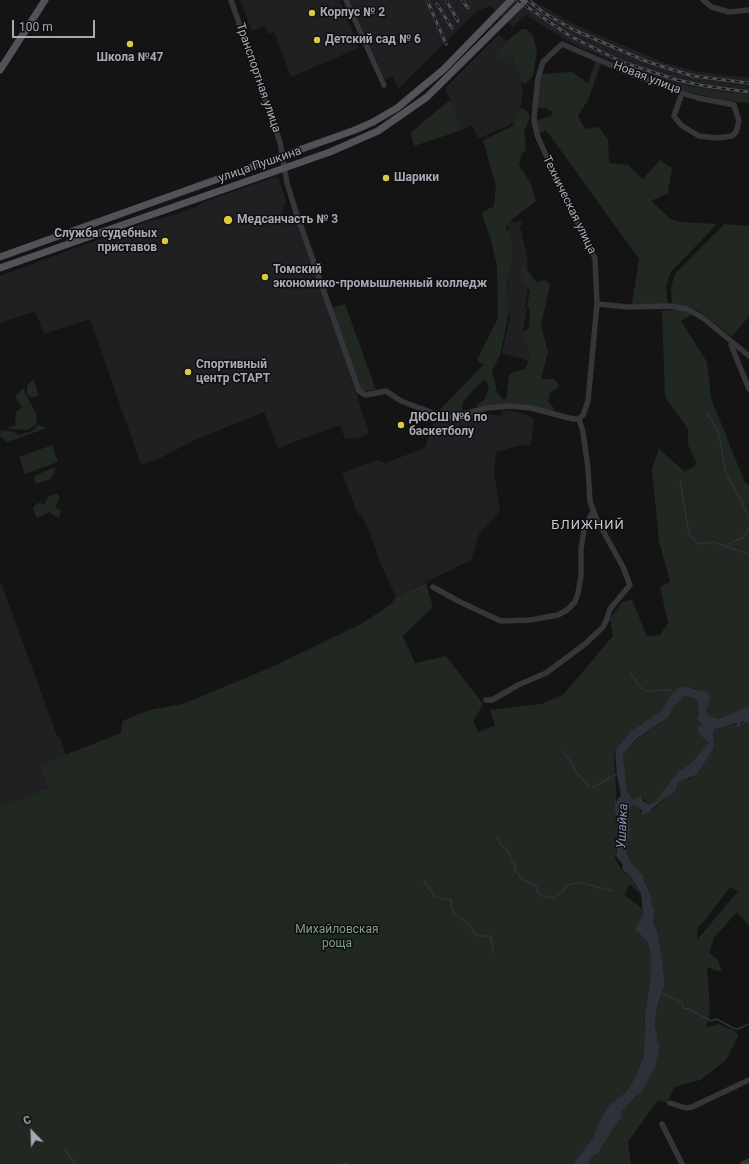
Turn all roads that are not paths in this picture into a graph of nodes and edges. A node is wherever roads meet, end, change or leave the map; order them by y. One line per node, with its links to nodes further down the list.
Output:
1 (45, 0): 9 (main road)
2 (231, 0): 12 (street, Транспортная улица)
3 (346, 0): 10 (street)
4 (512, 0): 12 (main road, улица Пушкина)
5 (525, 0): 13 (main road, улица Пушкина)
6 (703, 0): 7 (street)
7 (749, 10)
8 (562, 44): 11 (street, Новая улица); 16 (street, Техническая улица)
9 (0, 70)
10 (384, 85)
11 (682, 92): 11 (street, Новая улица)
12 (283, 156): 13 (street, Транспортная улица); 14 (main road, улица Пушкина)
13 (285, 168): 15 (main road, улица Пушкина); 20 (street, Транспортная улица)
14 (0, 257)
15 (0, 268)
16 (597, 304): 17 (street); 20 (street, Техническая улица)
17 (731, 343): 18 (street); 19 (street)
18 (749, 356)
19 (749, 389)
20 (579, 420): 21 (street)
21 (593, 511): 22 (street); 23 (street)
22 (434, 587)
23 (486, 700)
24 (749, 1080): 25 (street)
25 (670, 1103)
26 (662, 1124): 28 (street)
27 (749, 1161): 29 (street)
28 (682, 1164)
29 (742, 1164)

